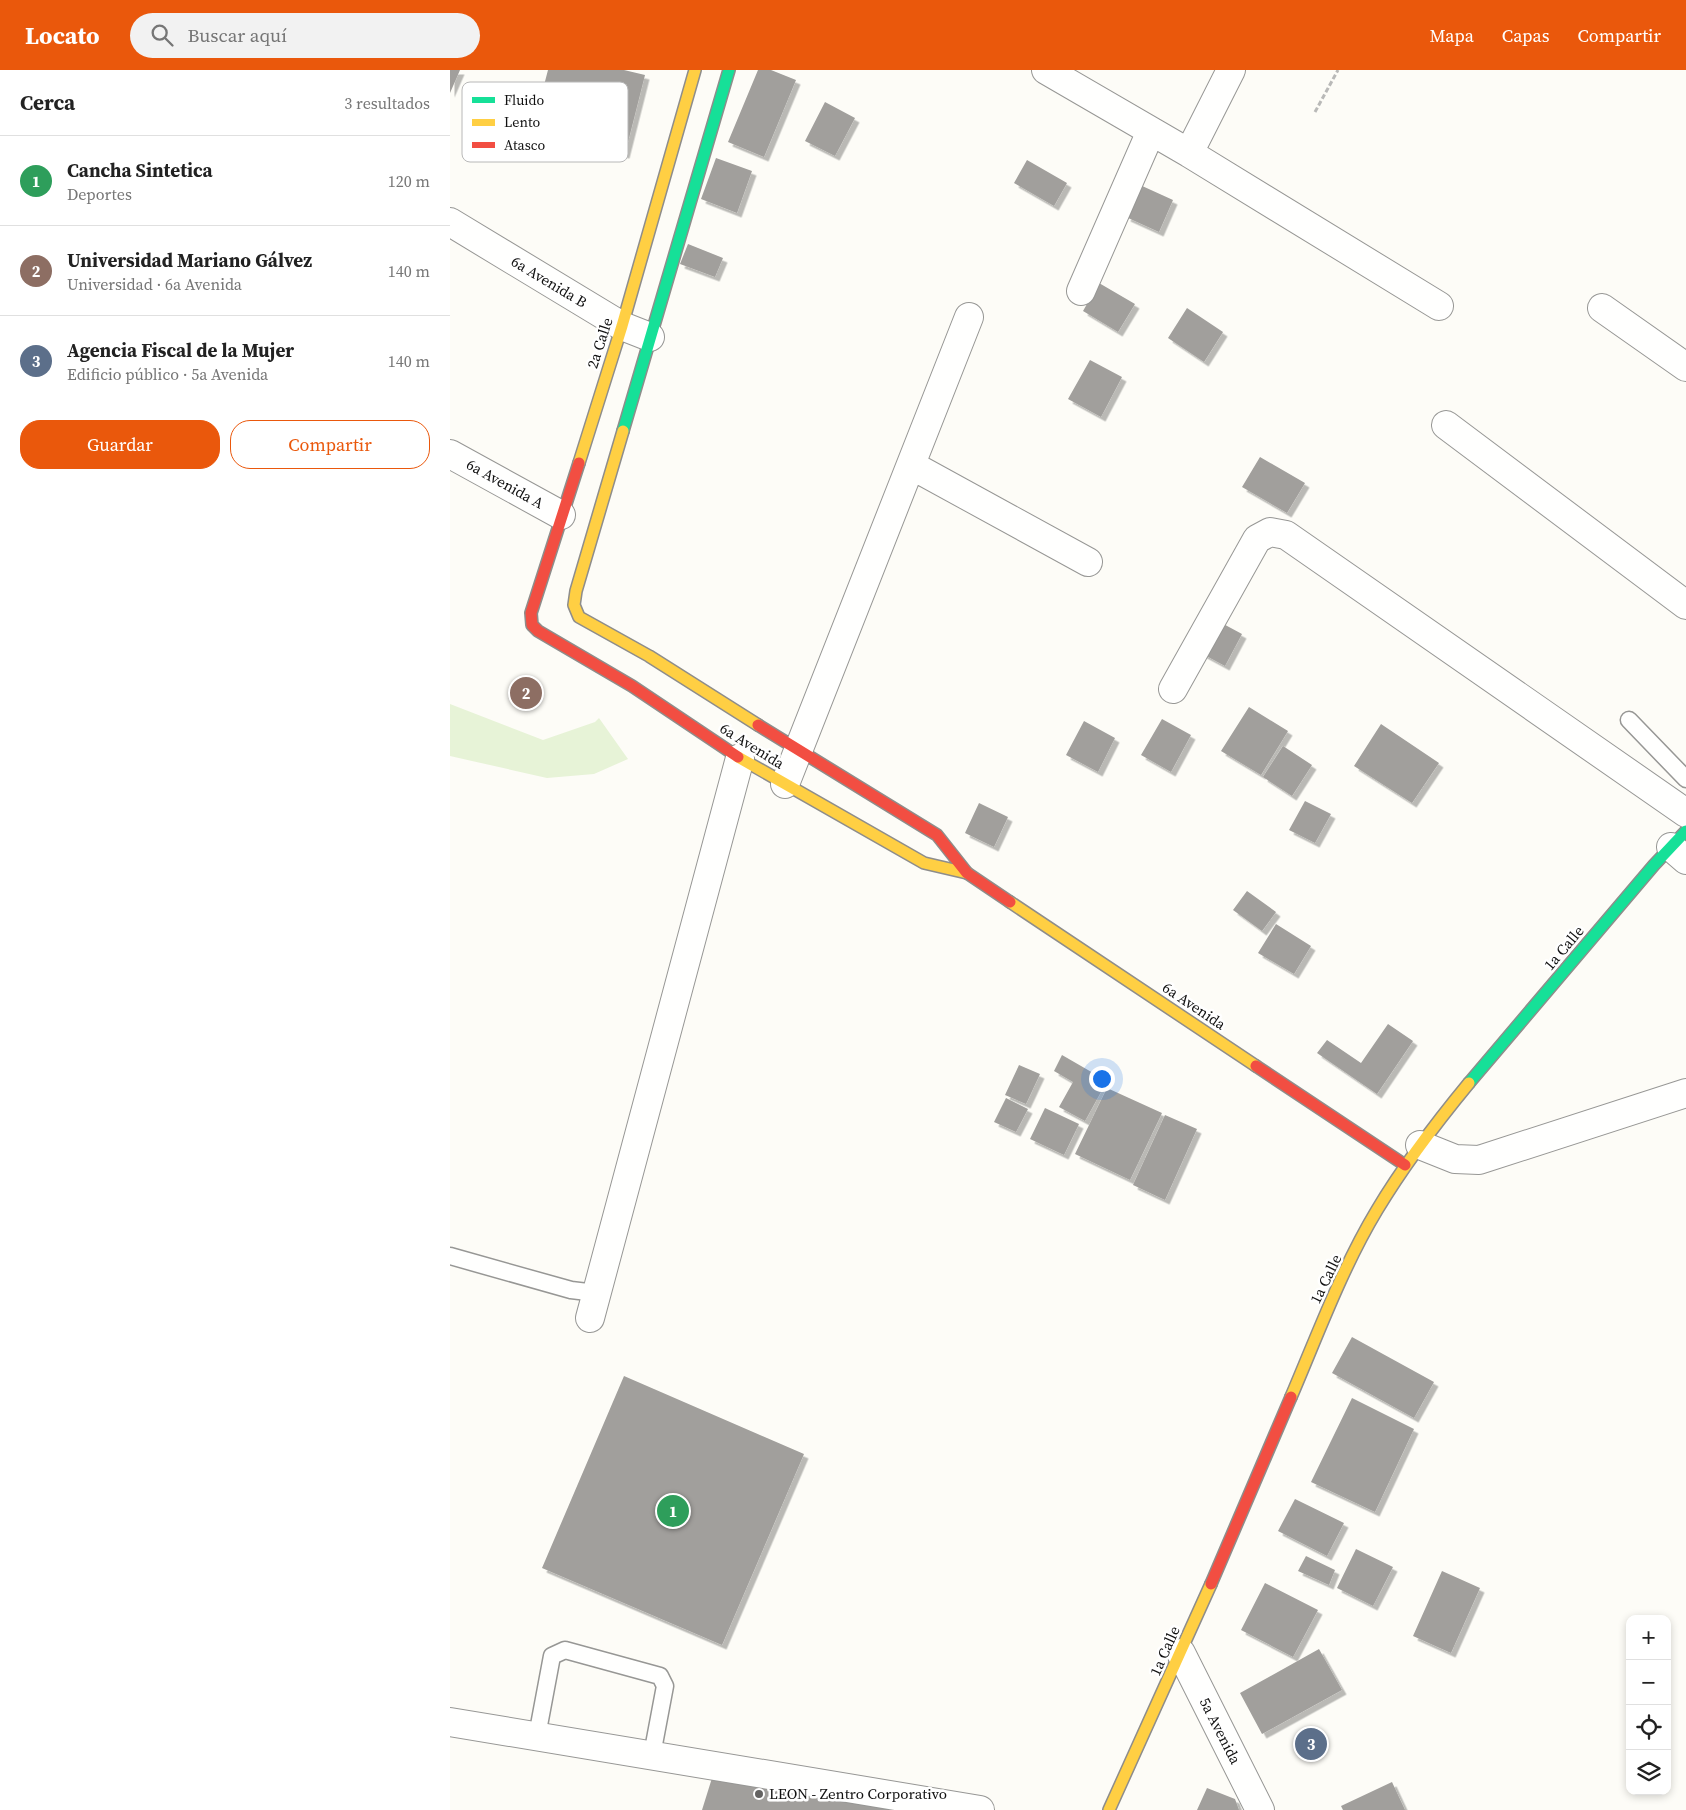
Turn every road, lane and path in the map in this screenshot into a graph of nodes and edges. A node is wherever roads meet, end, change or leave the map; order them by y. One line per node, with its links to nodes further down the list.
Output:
1 (695, 70): 14 (street, 2a Calle)
2 (730, 70): 15 (street)
3 (1046, 70): 7 (street)
4 (1232, 70): 8 (street)
5 (1338, 70): 6 (path)
6 (1315, 112)
7 (1151, 130): 8 (street); 10 (street)
8 (1189, 153): 11 (street)
9 (450, 222): 14 (street, 6a Avenida B)
10 (1081, 291)
11 (1439, 306)
12 (1602, 308): 16 (street)
13 (969, 317): 19 (street)
14 (622, 326): 15 (street, 6a Avenida B); 20 (street, 2a Calle)
15 (650, 337): 26 (street, 6a Avenida)
16 (1686, 367)
17 (1446, 425): 22 (street)
18 (450, 454): 20 (street, 6a Avenida A)
19 (911, 465): 21 (street); 26 (street)
20 (561, 515): 23 (street, 2a Calle)
21 (1088, 562)
22 (1686, 605)
23 (532, 624): 27 (street, 6a Avenida)
24 (1173, 689): 30 (street)
25 (1629, 720): 28 (lane)
26 (798, 749): 29 (street); 32 (street, 6a Avenida)
27 (740, 758): 29 (street, 6a Avenida); 36 (street)
28 (1686, 779)
29 (785, 784): 32 (street, 6a Avenida)
30 (1686, 813)
31 (1681, 846): 34 (street, 1a Calle)
32 (967, 872): 34 (street, 6a Avenida)
33 (1686, 1094): 34 (street)
34 (1413, 1155): 37 (street, 1a Calle)
35 (450, 1256): 36 (lane)
36 (593, 1306)
37 (1181, 1652): 42 (street, 1a Calle); 43 (street, 5a Avenida)
38 (450, 1722): 39 (street)
39 (537, 1736): 40 (street); 40 (lane)
40 (652, 1755): 41 (street)
41 (980, 1810)
42 (1109, 1810)
43 (1260, 1810)

